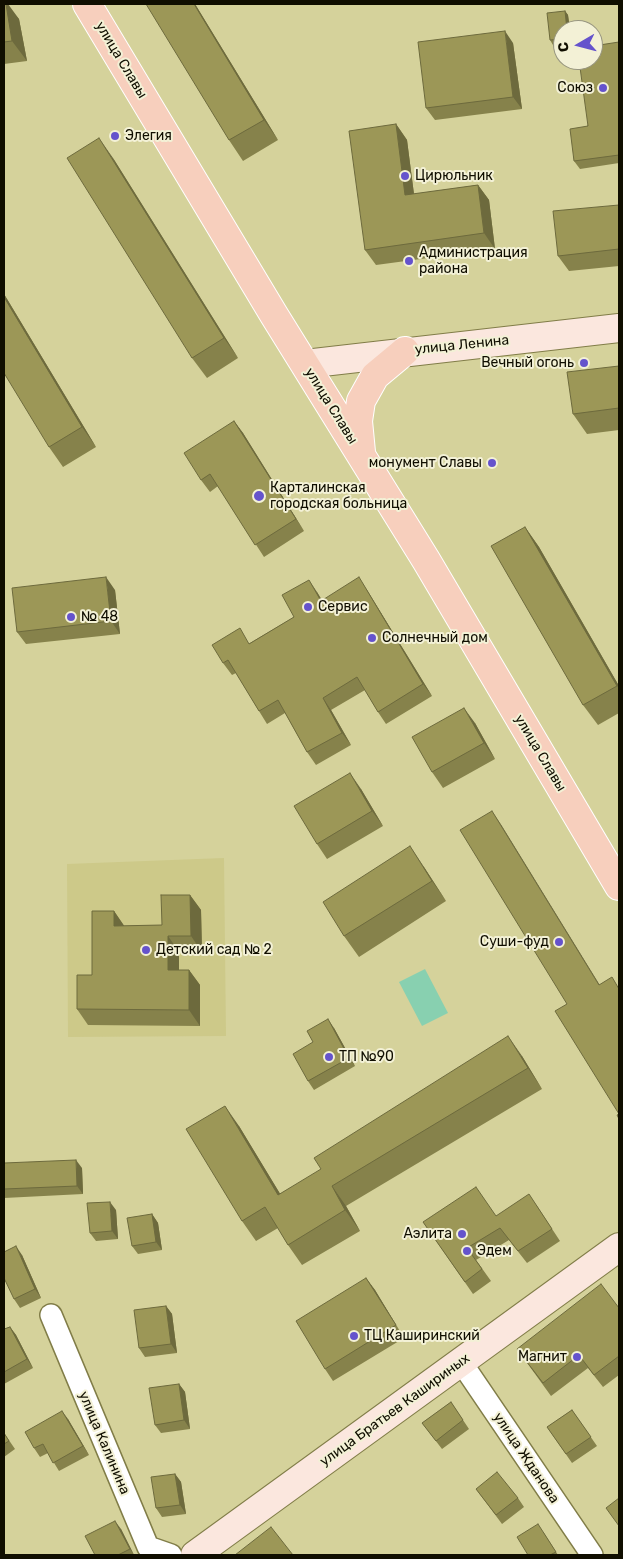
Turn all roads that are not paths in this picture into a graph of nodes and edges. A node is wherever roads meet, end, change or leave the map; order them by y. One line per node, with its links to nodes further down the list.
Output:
1 (87, 4): 4 (main road, улица Славы)
2 (619, 328): 3 (main road, улица Ленина)
3 (405, 351): 4 (main road, улица Ленина); 5 (main road)
4 (305, 364): 5 (main road, улица Славы)
5 (362, 456): 6 (main road, улица Славы)
6 (619, 886)
7 (619, 1247): 9 (main road, улица Братьев Кашириных)
8 (51, 1315): 10 (street, улица Калинина)
9 (461, 1362): 11 (main road, улица Братьев Кашириных); 12 (street, улица Жданова)
10 (171, 1555)
11 (196, 1555)
12 (592, 1555)

